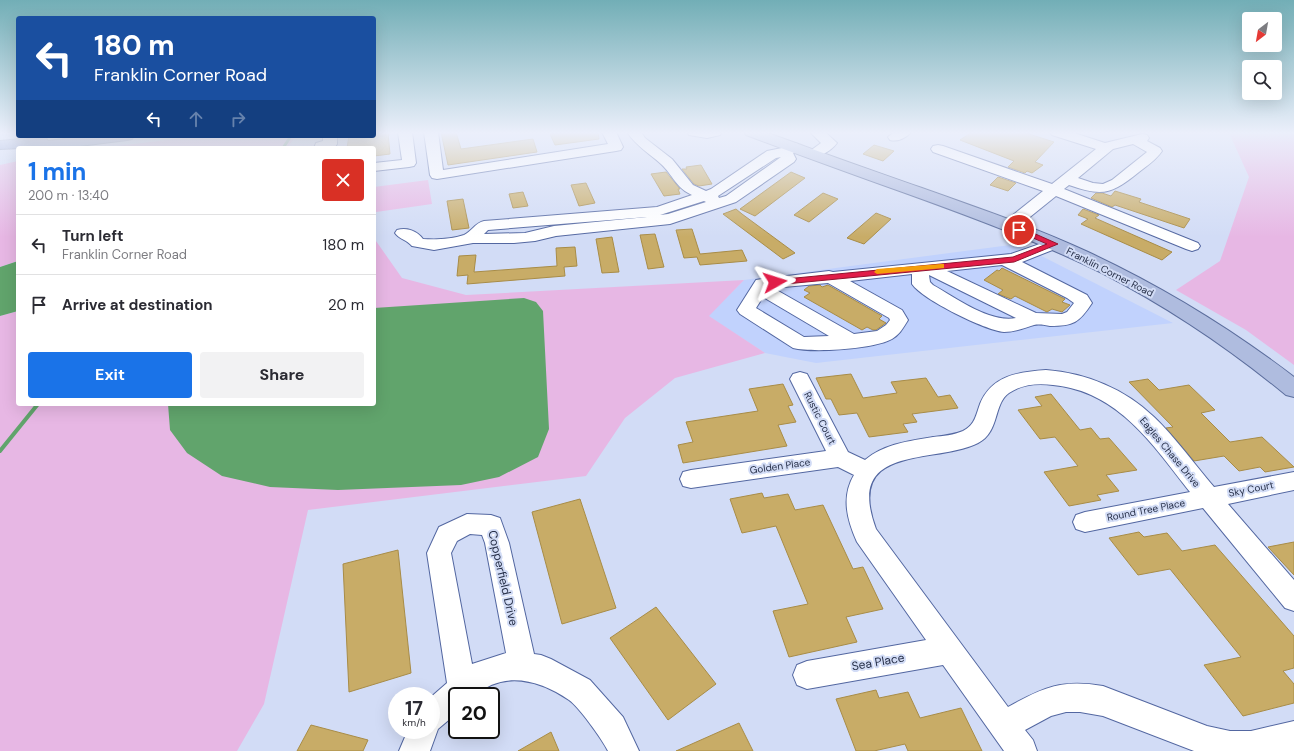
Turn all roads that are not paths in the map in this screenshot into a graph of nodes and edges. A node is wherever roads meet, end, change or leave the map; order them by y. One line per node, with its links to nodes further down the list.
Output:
1 (410, 167): 14 (street)
2 (436, 167): 3 (street)
3 (488, 167)
4 (671, 167): 18 (street)
5 (753, 167): 15 (street)
6 (758, 167): 12 (street)
7 (776, 167): 12 (street)
8 (849, 167): 19 (main road, Franklin Corner Road)
9 (991, 167): 17 (street)
10 (1083, 167): 13 (street)
11 (1137, 167): 13 (street)
12 (770, 171): 16 (street)
13 (1068, 179): 17 (street)
14 (376, 180)
15 (732, 181): 16 (street); 18 (street)
16 (747, 187): 18 (street)
17 (1055, 190): 19 (street); 22 (street)
18 (712, 199): 20 (street)
19 (1009, 226): 21 (main road, Franklin Corner Road)
20 (403, 233)
21 (1054, 244): 23 (street); 30 (main road, Franklin Corner Road)
22 (1192, 246)
23 (1004, 260): 24 (street); 27 (street)
24 (922, 271): 25 (street); 27 (street); 27 (street)
25 (830, 276): 26 (street); 28 (street)
26 (760, 288): 28 (street); 28 (street)
27 (1033, 319)
28 (851, 341)
29 (800, 379): 31 (street, Rustic Court)
30 (1294, 389)
31 (840, 458): 32 (street); 33 (street, Golden Place)
32 (867, 471): 35 (street, Eagles Chase Drive); 38 (street, Eagles Chase Drive)
33 (691, 479)
34 (1294, 481): 35 (street, Sky Court)
35 (1208, 498): 36 (street, Round Tree Place); 37 (street, Eagles Chase Drive)
36 (1085, 522)
37 (1294, 599)
38 (949, 650): 40 (street, Sea Place); 45 (street, Eagles Chase Drive)
39 (523, 667): 41 (street, Copperfield Drive); 42 (street); 49 (street)
40 (807, 675)
41 (462, 687)
42 (464, 687)
43 (448, 702): 44 (street)
44 (440, 709)
45 (1004, 726): 46 (street); 50 (street, Eagles Chase Drive)
46 (1294, 736)
47 (420, 739): 48 (street)
48 (414, 751)
49 (624, 751)
50 (1022, 751)

